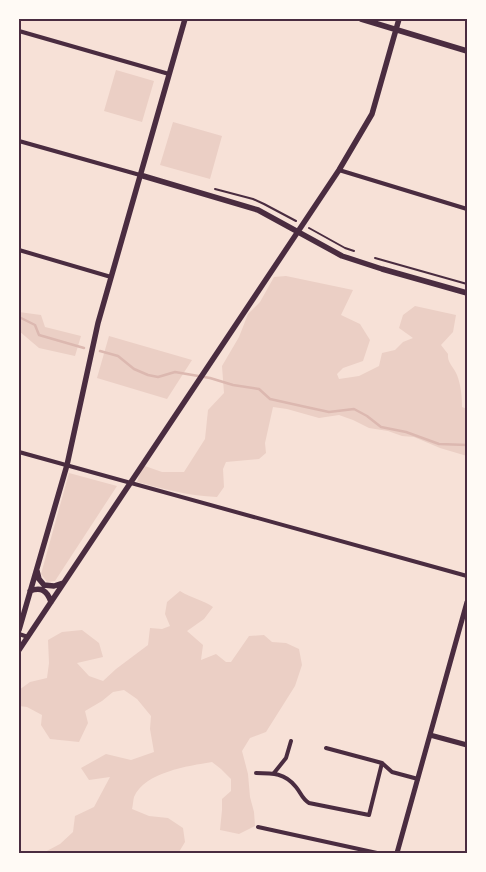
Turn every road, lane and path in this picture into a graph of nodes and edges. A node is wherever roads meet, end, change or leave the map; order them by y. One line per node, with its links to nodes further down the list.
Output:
1 (185, 19): 7 (main road)
2 (361, 19): 4 (main road)
3 (399, 19): 4 (main road)
4 (396, 29): 6 (main road); 9 (main road)
5 (19, 31): 7 (street)
6 (467, 51)
7 (169, 74): 10 (main road)
8 (19, 141): 10 (street)
9 (339, 170): 11 (street); 13 (main road)
10 (140, 176): 13 (main road); 17 (main road)
11 (467, 209)
12 (309, 228): 15 (path)
13 (297, 232): 19 (main road); 22 (main road)
14 (19, 250): 17 (street)
15 (354, 251)
16 (372, 257): 18 (path)
17 (111, 277): 21 (main road)
18 (467, 284)
19 (467, 293)
20 (19, 452): 21 (street)
21 (66, 466): 22 (street); 23 (main road)
22 (130, 483): 24 (street); 25 (main road)
23 (37, 567): 25 (main road); 26 (main road)
24 (467, 576)
25 (64, 582): 27 (main road)
26 (30, 592): 27 (main road); 29 (main road)
27 (51, 602): 31 (main road)
28 (467, 602): 33 (street)
29 (19, 630)
30 (19, 634): 31 (street)
31 (28, 637): 32 (main road)
32 (19, 650)
33 (430, 735): 35 (street); 40 (street)
34 (291, 741): 38 (street)
35 (467, 745)
36 (326, 748): 37 (street)
37 (382, 763): 38 (street); 40 (street)
38 (274, 772): 39 (street)
39 (256, 773)
40 (418, 779): 43 (street)
41 (258, 827): 42 (street)
42 (377, 853)
43 (397, 853)

